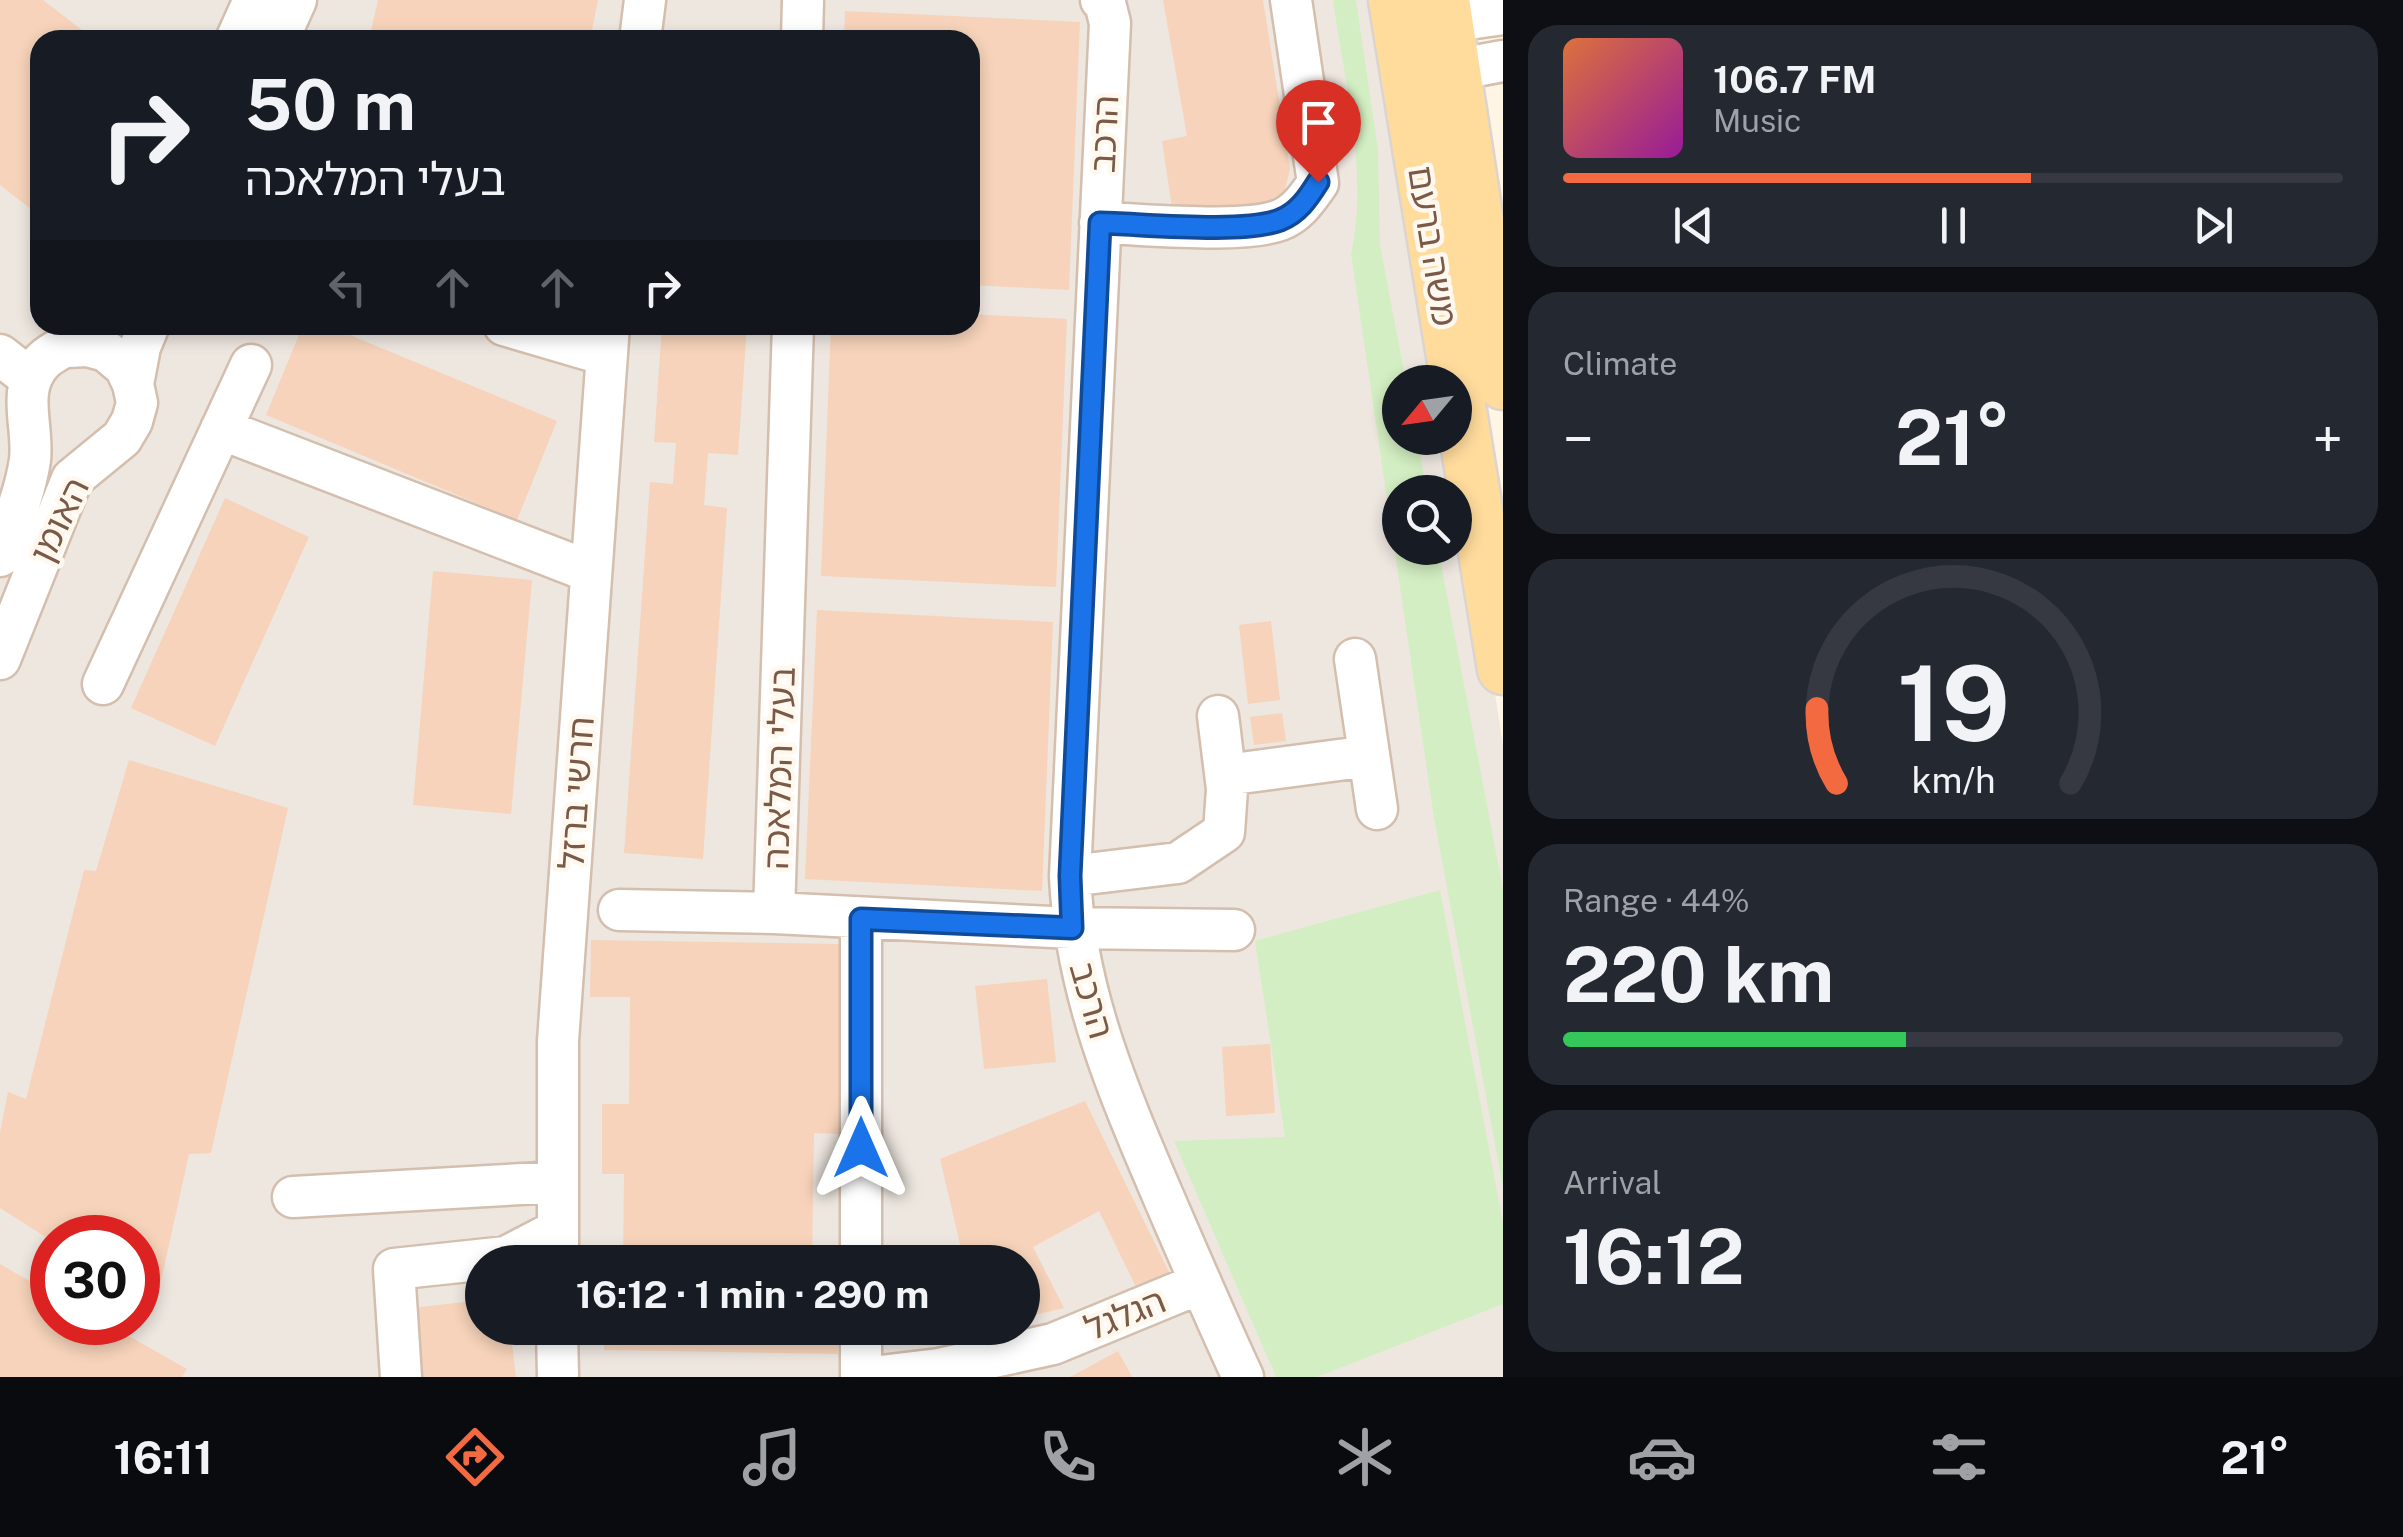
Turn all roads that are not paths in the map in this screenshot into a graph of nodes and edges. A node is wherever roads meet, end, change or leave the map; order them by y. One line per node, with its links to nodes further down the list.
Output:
1 (254, 0): 9 (street)
2 (296, 0): 10 (street)
3 (645, 0): 11 (street)
4 (803, 0): 12 (street)
5 (1101, 0): 16 (street, הרכב)
6 (1291, 0): 16 (street)
7 (1394, 0): 14 (main road, משה ברעם)
8 (1503, 14): 13 (street)
9 (240, 30)
10 (282, 30)
11 (641, 30)
12 (802, 30)
13 (1448, 31): 14 (street); 15 (street); 25 (main road, משה ברעם)
14 (1401, 53): 32 (main road, משה ברעם)
15 (1503, 62)
16 (1100, 223): 38 (street, הרכב)
17 (145, 335): 24 (street, האומן)
18 (573, 335): 21 (street)
19 (792, 335): 40 (street, בעלי המלאכה)
20 (84, 336): 23 (street); 24 (street)
21 (608, 340): 29 (street, חרשי ברזל)
22 (251, 366): 26 (street)
23 (20, 384): 27 (street, האומן); 28 (street, האומן)
24 (133, 384): 27 (street, האומן)
25 (1503, 384)
26 (220, 430): 29 (street); 33 (street)
27 (110, 448): 30 (street, האומן)
28 (0, 556)
29 (591, 572): 44 (street, חרשי ברזל)
30 (0, 659)
31 (1356, 659): 35 (street)
32 (1503, 669)
33 (103, 684)
34 (1218, 716): 36 (street)
35 (1370, 756): 36 (street); 37 (street)
36 (1226, 775): 38 (street)
37 (1377, 808)
38 (1070, 876): 42 (street, הרכב)
39 (619, 910): 40 (street)
40 (774, 913): 41 (street, בעלי המלאכה)
41 (861, 919): 42 (street, בעלי המלאכה); 47 (street)
42 (1072, 928): 43 (street, בעלי המלאכה); 49 (street, הרכב)
43 (1234, 930)
44 (558, 1182): 45 (street); 46 (street, חרשי ברזל)
45 (293, 1197)
46 (558, 1245)
47 (861, 1245)
48 (465, 1260): 52 (street)
49 (1201, 1283): 55 (street, הגלגל); 56 (street, הרכב)
50 (558, 1345): 53 (street)
51 (861, 1345): 54 (street)
52 (402, 1377)
53 (558, 1377)
54 (861, 1377)
55 (872, 1377)
56 (1243, 1377)

